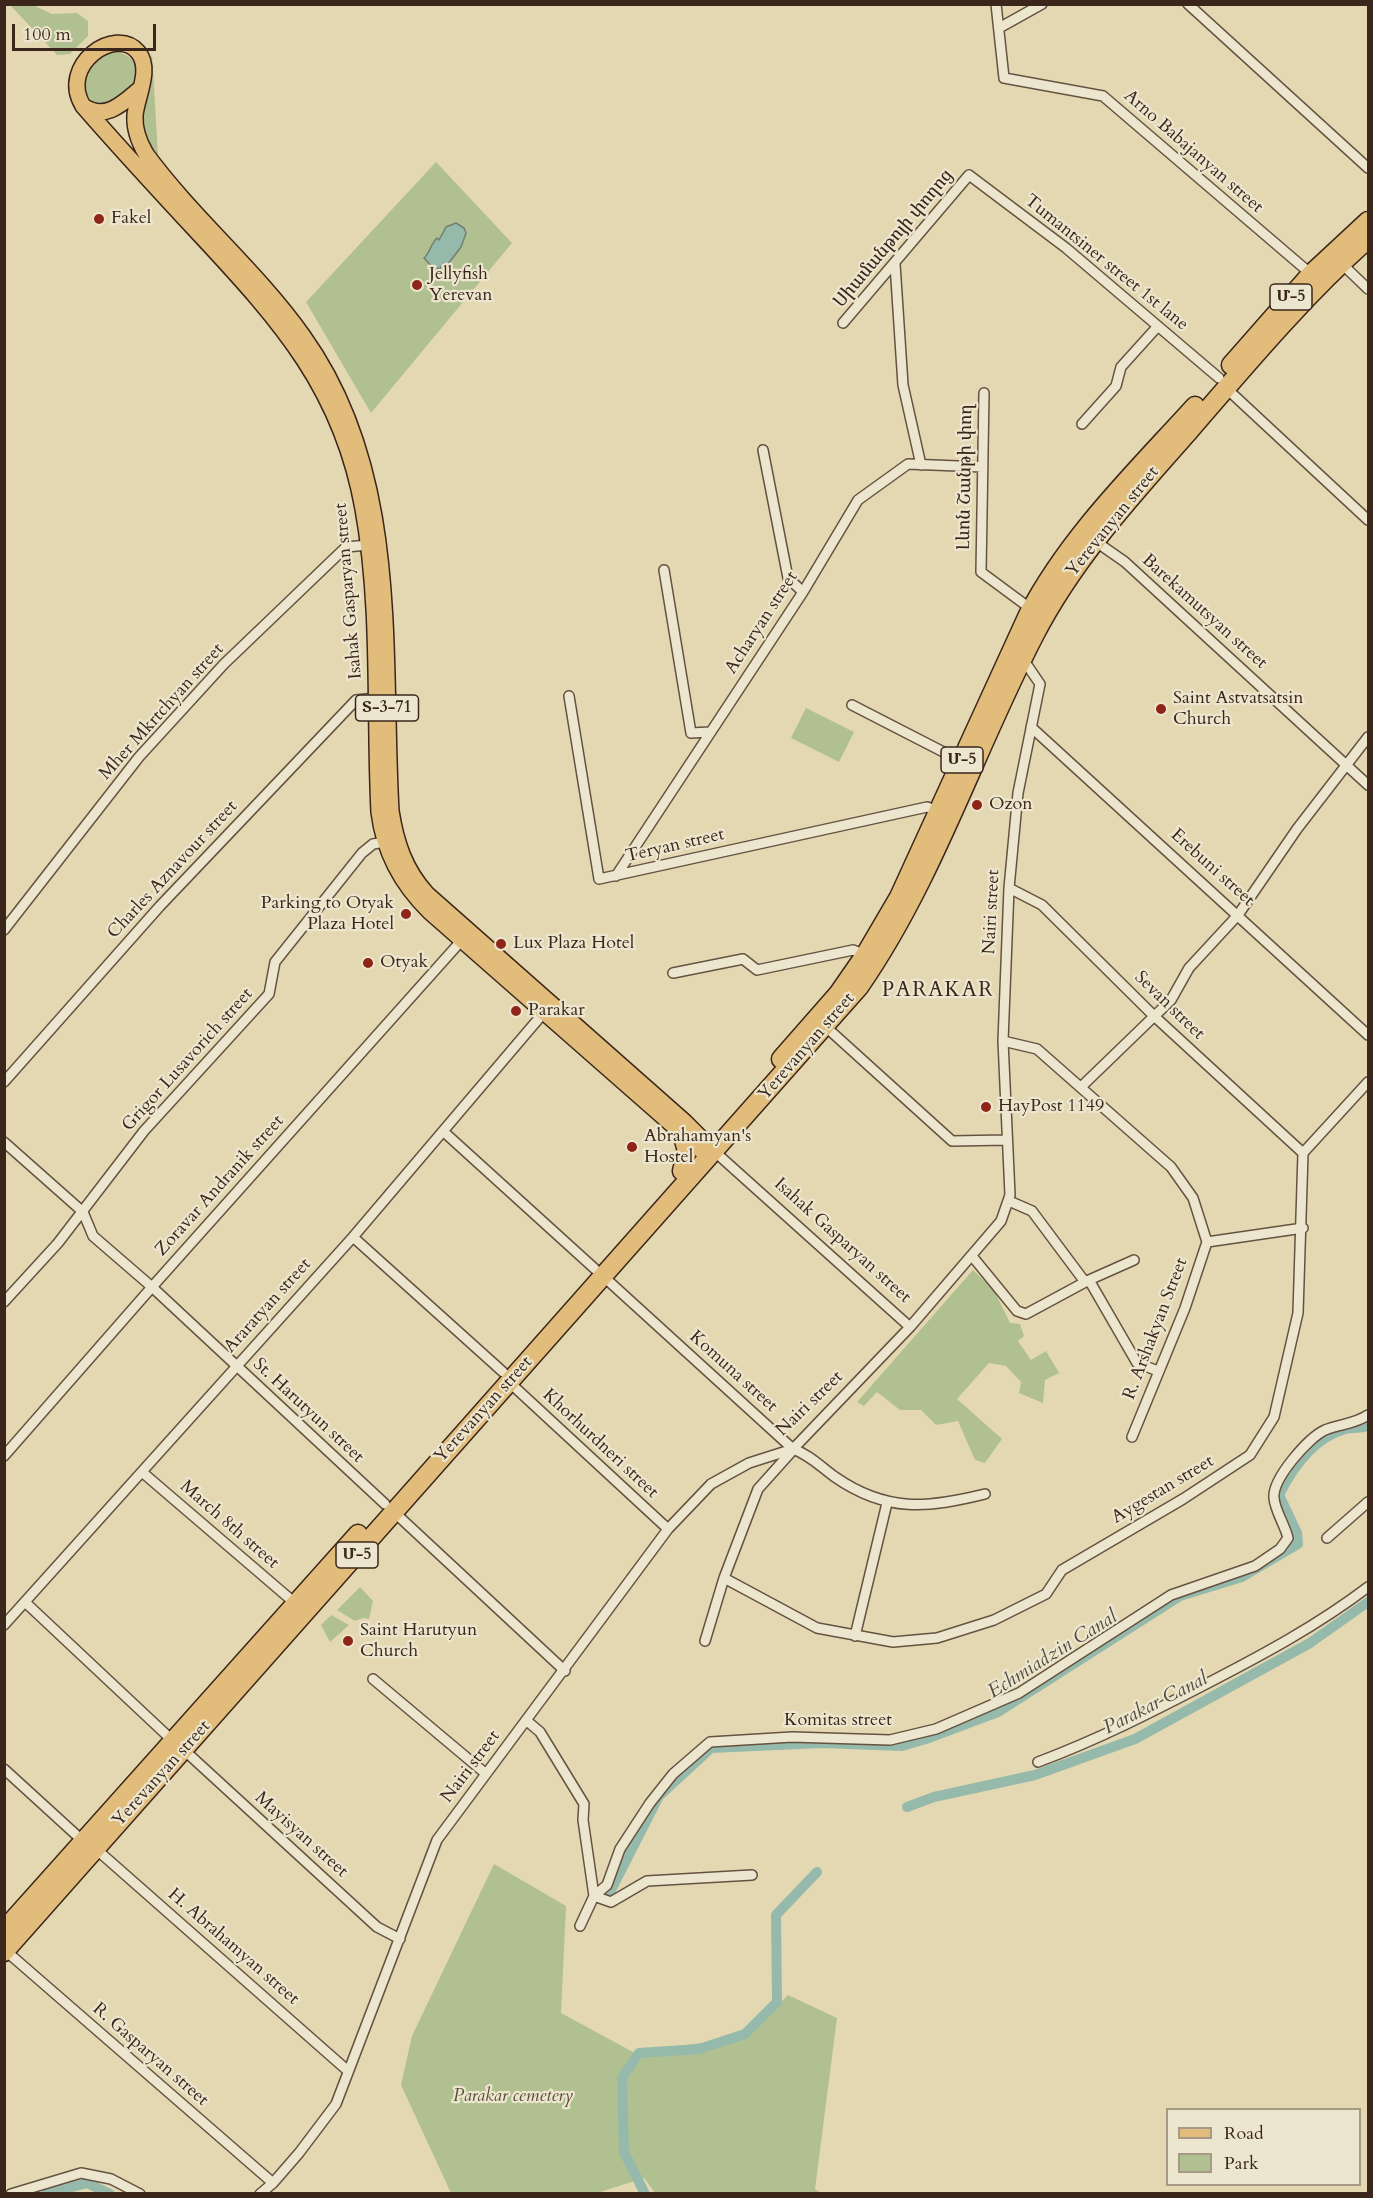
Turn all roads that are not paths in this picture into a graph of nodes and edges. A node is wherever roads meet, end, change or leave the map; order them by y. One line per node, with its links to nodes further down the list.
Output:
1 (996, 4): 4 (street)
2 (1042, 4): 4 (street)
3 (1188, 4): 7 (street)
4 (999, 28): 13 (street, Arno Babajanyan street)
5 (141, 88): 6 (main road); 6 (main road, Isahak Gasparyan street / Տ-3-71); 48 (main road, Isahak Gasparyan street / Տ-3-71)
6 (83, 106): 25 (main road, Isahak Gasparyan street / Տ-3-71)
7 (1368, 168)
8 (969, 176): 12 (street, Սիամանթոյի փողոց); 16 (street, Tumantsiner street 1st lane)
9 (1368, 221): 13 (highway, Yerevanyan street / Մ-5)
10 (1368, 239): 11 (highway, Yerevanyan street / Մ-5)
11 (1341, 263): 14 (street); 17 (highway, Yerevanyan street / Մ-5)
12 (895, 264): 15 (street, Սիամանթոյի փողոց); 21 (street)
13 (1311, 274): 17 (highway, Yerevanyan street / Մ-5)
14 (1368, 290)
15 (843, 323)
16 (1158, 326): 17 (street, Tumantsiner street 1st lane); 19 (street)
17 (1222, 383): 23 (street, Tumantsiner street 1st lane); 24 (highway, Yerevanyan street / Մ-5); 28 (highway, Yerevanyan street / Մ-5)
18 (984, 393): 22 (street, Լևոն Շանթի փող)
19 (1082, 424)
20 (763, 450): 27 (street)
21 (921, 465): 22 (street, Acharyan street); 27 (street, Acharyan street)
22 (983, 467): 28 (street, Լևոն Շանթի փող)
23 (1368, 520)
24 (1094, 541): 29 (highway, Yerevanyan street / Մ-5); 37 (street, Barekamutsyan street)
25 (368, 545): 31 (main road, Isahak Gasparyan street / Տ-3-71); 44 (street, Mher Mkrtchyan street)
26 (664, 570): 34 (street)
27 (803, 592): 34 (street, Acharyan street)
28 (1031, 609): 36 (highway, Yerevanyan street / Մ-5)
29 (1023, 659): 33 (street, Nairi street); 50 (highway, Yerevanyan street / Մ-5)
30 (569, 696): 41 (street, Teryan street)
31 (376, 698): 40 (main road, Isahak Gasparyan street / Տ-3-71); 53 (street, Charles Aznavour street)
32 (852, 705): 36 (street)
33 (1031, 727): 42 (street, Nairi street); 43 (street, Erebuni street)
34 (710, 732): 41 (street, Acharyan street)
35 (1368, 737): 37 (street)
36 (961, 761): 39 (highway, Yerevanyan street / Մ-5)
37 (1347, 765): 38 (street, Barekamutsyan street); 43 (street)
38 (1368, 785)
39 (938, 810): 41 (street, Teryan street); 46 (highway, Yerevanyan street / Մ-5)
40 (385, 842): 45 (main road, Isahak Gasparyan street / Տ-3-71); 64 (street, Grigor Lusavorich street)
41 (616, 876)
42 (1009, 888): 49 (street, Sevan street); 52 (street, Nairi street)
43 (1238, 915): 49 (street); 51 (street, Erebuni street)
44 (4, 930)
45 (462, 940): 48 (main road, Isahak Gasparyan street / Տ-3-71); 72 (street, Zoravar Andranik street)
46 (865, 956): 47 (street); 60 (highway, Yerevanyan street / Մ-5)
47 (672, 974)
48 (548, 1008): 56 (street, Araratyan street); 57 (main road, Isahak Gasparyan street / Տ-3-71); 60 (main road, Isahak Gasparyan street / Տ-3-71)
49 (1154, 1016): 55 (street); 61 (street, Sevan street)
50 (826, 1027): 58 (street); 60 (highway, Yerevanyan street / Մ-5)
51 (1368, 1035)
52 (1003, 1041): 55 (street, R. Arshakyan Street); 58 (street, Nairi street)
53 (4, 1082)
54 (1368, 1082): 61 (street)
55 (1081, 1087): 67 (street, R. Arshakyan Street)
56 (444, 1132): 66 (street, Araratyan street); 70 (street, Komuna street)
57 (682, 1133): 60 (main road, Isahak Gasparyan street / Տ-3-71); 62 (highway)
58 (1006, 1140): 63 (street, Nairi street)
59 (4, 1142): 64 (street, St. Harutyun street)
60 (711, 1152): 62 (highway, Yerevanyan street / Մ-5); 70 (highway, Yerevanyan street / Մ-5); 74 (street, Isahak Gasparyan street)
61 (1303, 1153): 65 (street, Aygestan street)
62 (682, 1172): 70 (highway, Yerevanyan street / Մ-5)
63 (1009, 1202): 68 (street, Nairi street); 71 (street)
64 (82, 1212): 72 (street, St. Harutyun street); 73 (street, Grigor Lusavorich street)
65 (1303, 1228): 67 (street); 94 (street, Aygestan street)
66 (353, 1237): 75 (street, Araratyan street); 77 (street, Khorhurdneri street)
67 (1207, 1242): 76 (street, R. Arshakyan Street)
68 (972, 1256): 71 (street); 74 (street, Nairi street)
69 (1134, 1260): 71 (street)
70 (599, 1273): 77 (highway, Yerevanyan street / Մ-5); 80 (street, Komuna street)
71 (1087, 1281): 76 (street)
72 (152, 1287): 75 (street, St. Harutyun street); 81 (street, Zoravar Andranik street)
73 (4, 1302)
74 (910, 1327): 80 (street, Nairi street)
75 (236, 1366): 82 (street, Araratyan street); 86 (street, St. Harutyun street)
76 (1158, 1371): 79 (street, R. Arshakyan Street)
77 (506, 1377): 86 (highway, Yerevanyan street / Մ-5); 87 (street, Khorhurdneri street)
78 (1368, 1415): 105 (street, Komitas street)
79 (1132, 1437)
80 (793, 1449): 85 (street, Komuna street); 87 (street, Nairi street); 89 (street)
81 (4, 1456)
82 (142, 1472): 91 (street, Araratyan street); 92 (street, March 8th street)
83 (985, 1494): 85 (street, Komuna street)
84 (1368, 1502): 88 (street)
85 (886, 1503): 94 (street)
86 (389, 1508): 92 (highway, Yerevanyan street / Մ-5); 96 (street, St. Harutyun street); 99 (highway, Yerevanyan street / Մ-5)
87 (668, 1529): 96 (street, Nairi street)
88 (1327, 1538)
89 (724, 1578): 94 (street, Aygestan street); 95 (street)
90 (1368, 1587): 100 (street)
91 (26, 1603): 93 (street, Araratyan street); 99 (street, Mayisyan street)
92 (296, 1604): 99 (highway, Yerevanyan street / Մ-5)
93 (4, 1625)
94 (855, 1636)
95 (705, 1641)
96 (565, 1671): 98 (street, Nairi street)
97 (373, 1679): 102 (street)
98 (527, 1722): 102 (street, Nairi street); 105 (street)
99 (178, 1746): 103 (highway, Yerevanyan street / Մ-5); 108 (street, Mayisyan street)
100 (1038, 1762)
101 (4, 1768): 103 (street, H. Abrahamyan street)
102 (485, 1773): 108 (street, Nairi street)
103 (90, 1845): 107 (highway, Yerevanyan street / Մ-5); 109 (highway, Yerevanyan street / Մ-5); 110 (street, H. Abrahamyan street)
104 (752, 1875): 105 (street)
105 (594, 1896): 106 (street, Komitas street)
106 (580, 1926)
107 (4, 1930)
108 (400, 1940): 110 (street, Nairi street)
109 (5, 1952): 111 (street, R. Gasparyan street)
110 (348, 2071): 111 (street, Nairi street)
111 (273, 2183): 114 (street, Nairi street)
112 (11, 2193): 113 (street)
113 (140, 2193)
114 (260, 2193)

